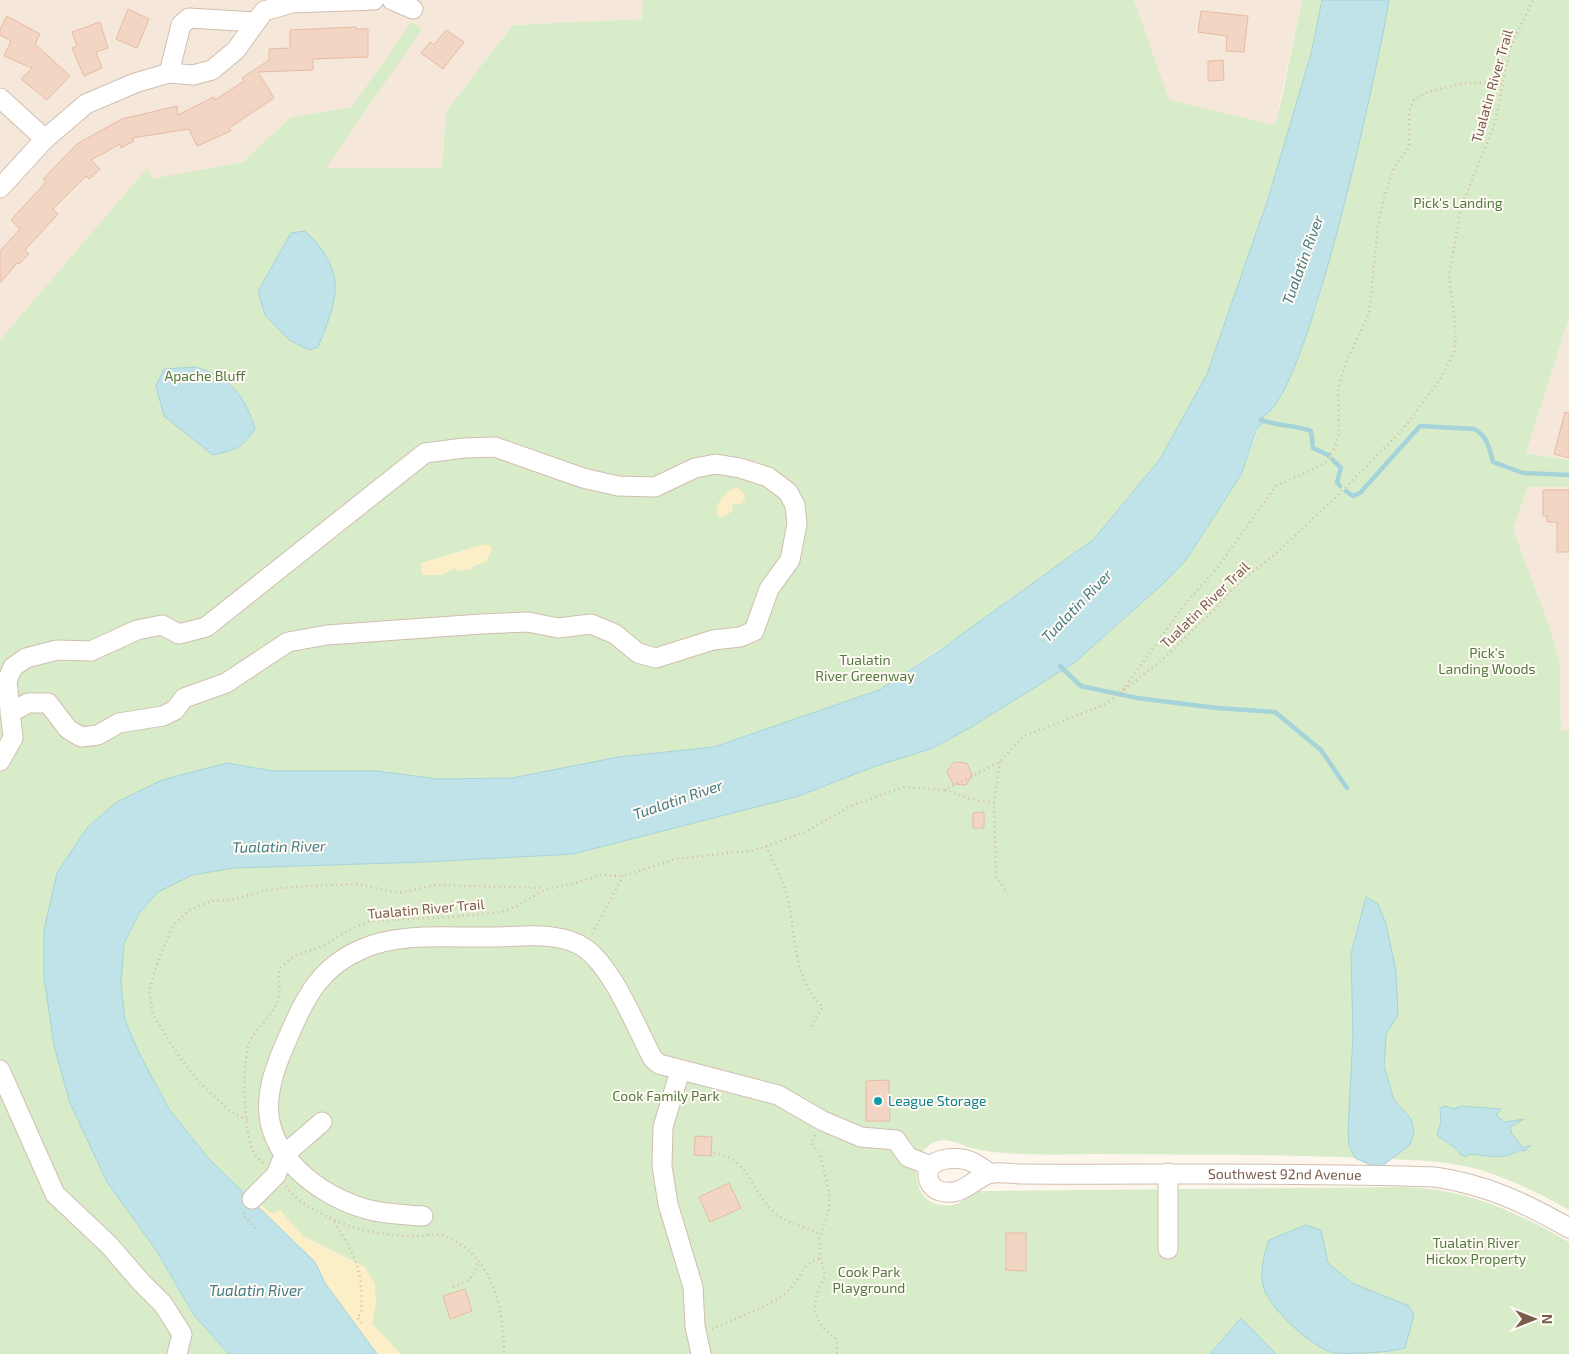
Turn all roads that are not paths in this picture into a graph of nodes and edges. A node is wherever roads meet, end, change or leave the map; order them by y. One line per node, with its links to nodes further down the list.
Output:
1 (374, 0): 4 (street)
2 (392, 0): 3 (street)
3 (413, 9)
4 (256, 22): 5 (street); 5 (street)
5 (169, 73): 7 (street)
6 (0, 98): 7 (street)
7 (45, 139): 8 (street)
8 (0, 188)
9 (10, 713): 9 (street); 10 (street)
10 (0, 761)
11 (0, 1070): 23 (street)
12 (680, 1071): 14 (street); 15 (street); 22 (street)
13 (322, 1122): 14 (street)
14 (284, 1155): 18 (street); 19 (street)
15 (931, 1166): 17 (street); 17 (street)
16 (1168, 1173): 17 (street, Southwest 92nd Avenue); 20 (street, Southwest 92nd Avenue); 21 (street)
17 (989, 1174)
18 (252, 1199)
19 (423, 1216)
20 (1569, 1228)
21 (1168, 1249)
22 (699, 1345)
23 (177, 1354)

